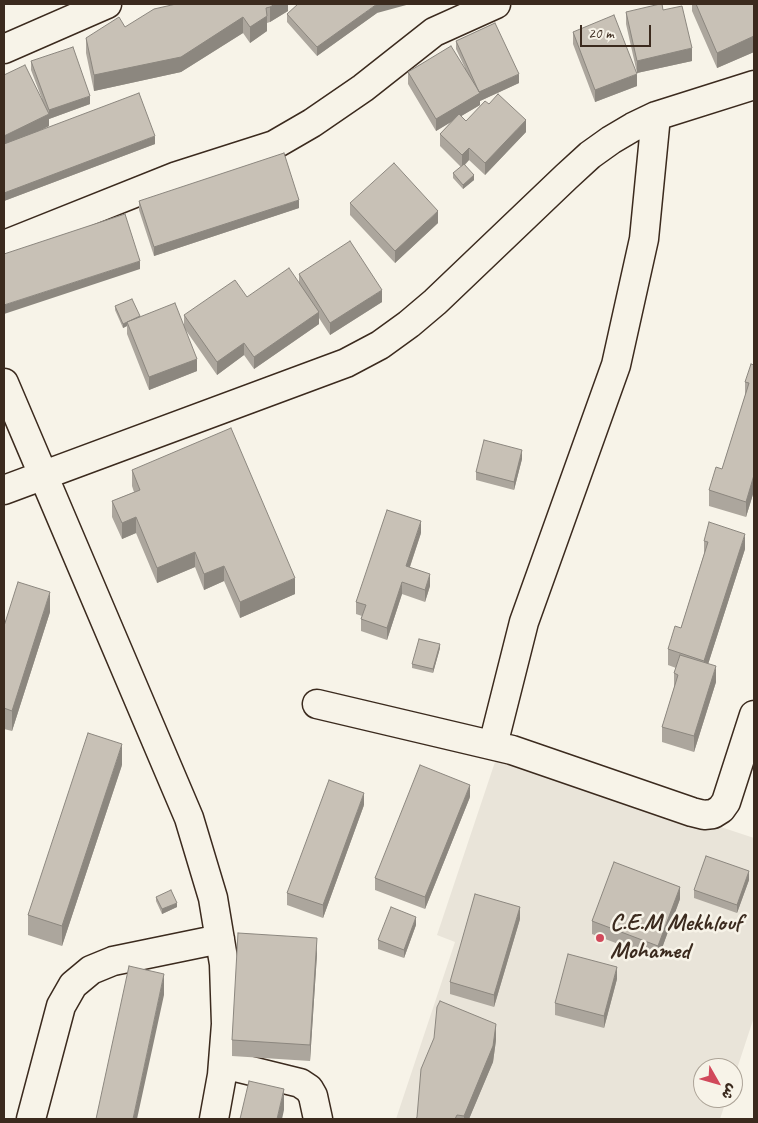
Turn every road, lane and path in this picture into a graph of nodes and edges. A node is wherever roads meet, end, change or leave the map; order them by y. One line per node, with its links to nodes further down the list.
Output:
1 (107, 4): 3 (street)
2 (496, 4): 6 (street)
3 (4, 49)
4 (754, 85): 5 (street)
5 (656, 116): 8 (street); 12 (street)
6 (4, 245)
7 (4, 383): 8 (street)
8 (42, 475): 9 (street); 14 (street)
9 (4, 490)
10 (317, 704): 12 (street)
11 (754, 715): 13 (street)
12 (493, 745): 13 (street)
13 (745, 779)
14 (220, 939): 15 (street); 16 (street)
15 (223, 1064): 17 (street); 18 (street)
16 (30, 1119)
17 (214, 1119)
18 (318, 1119)

